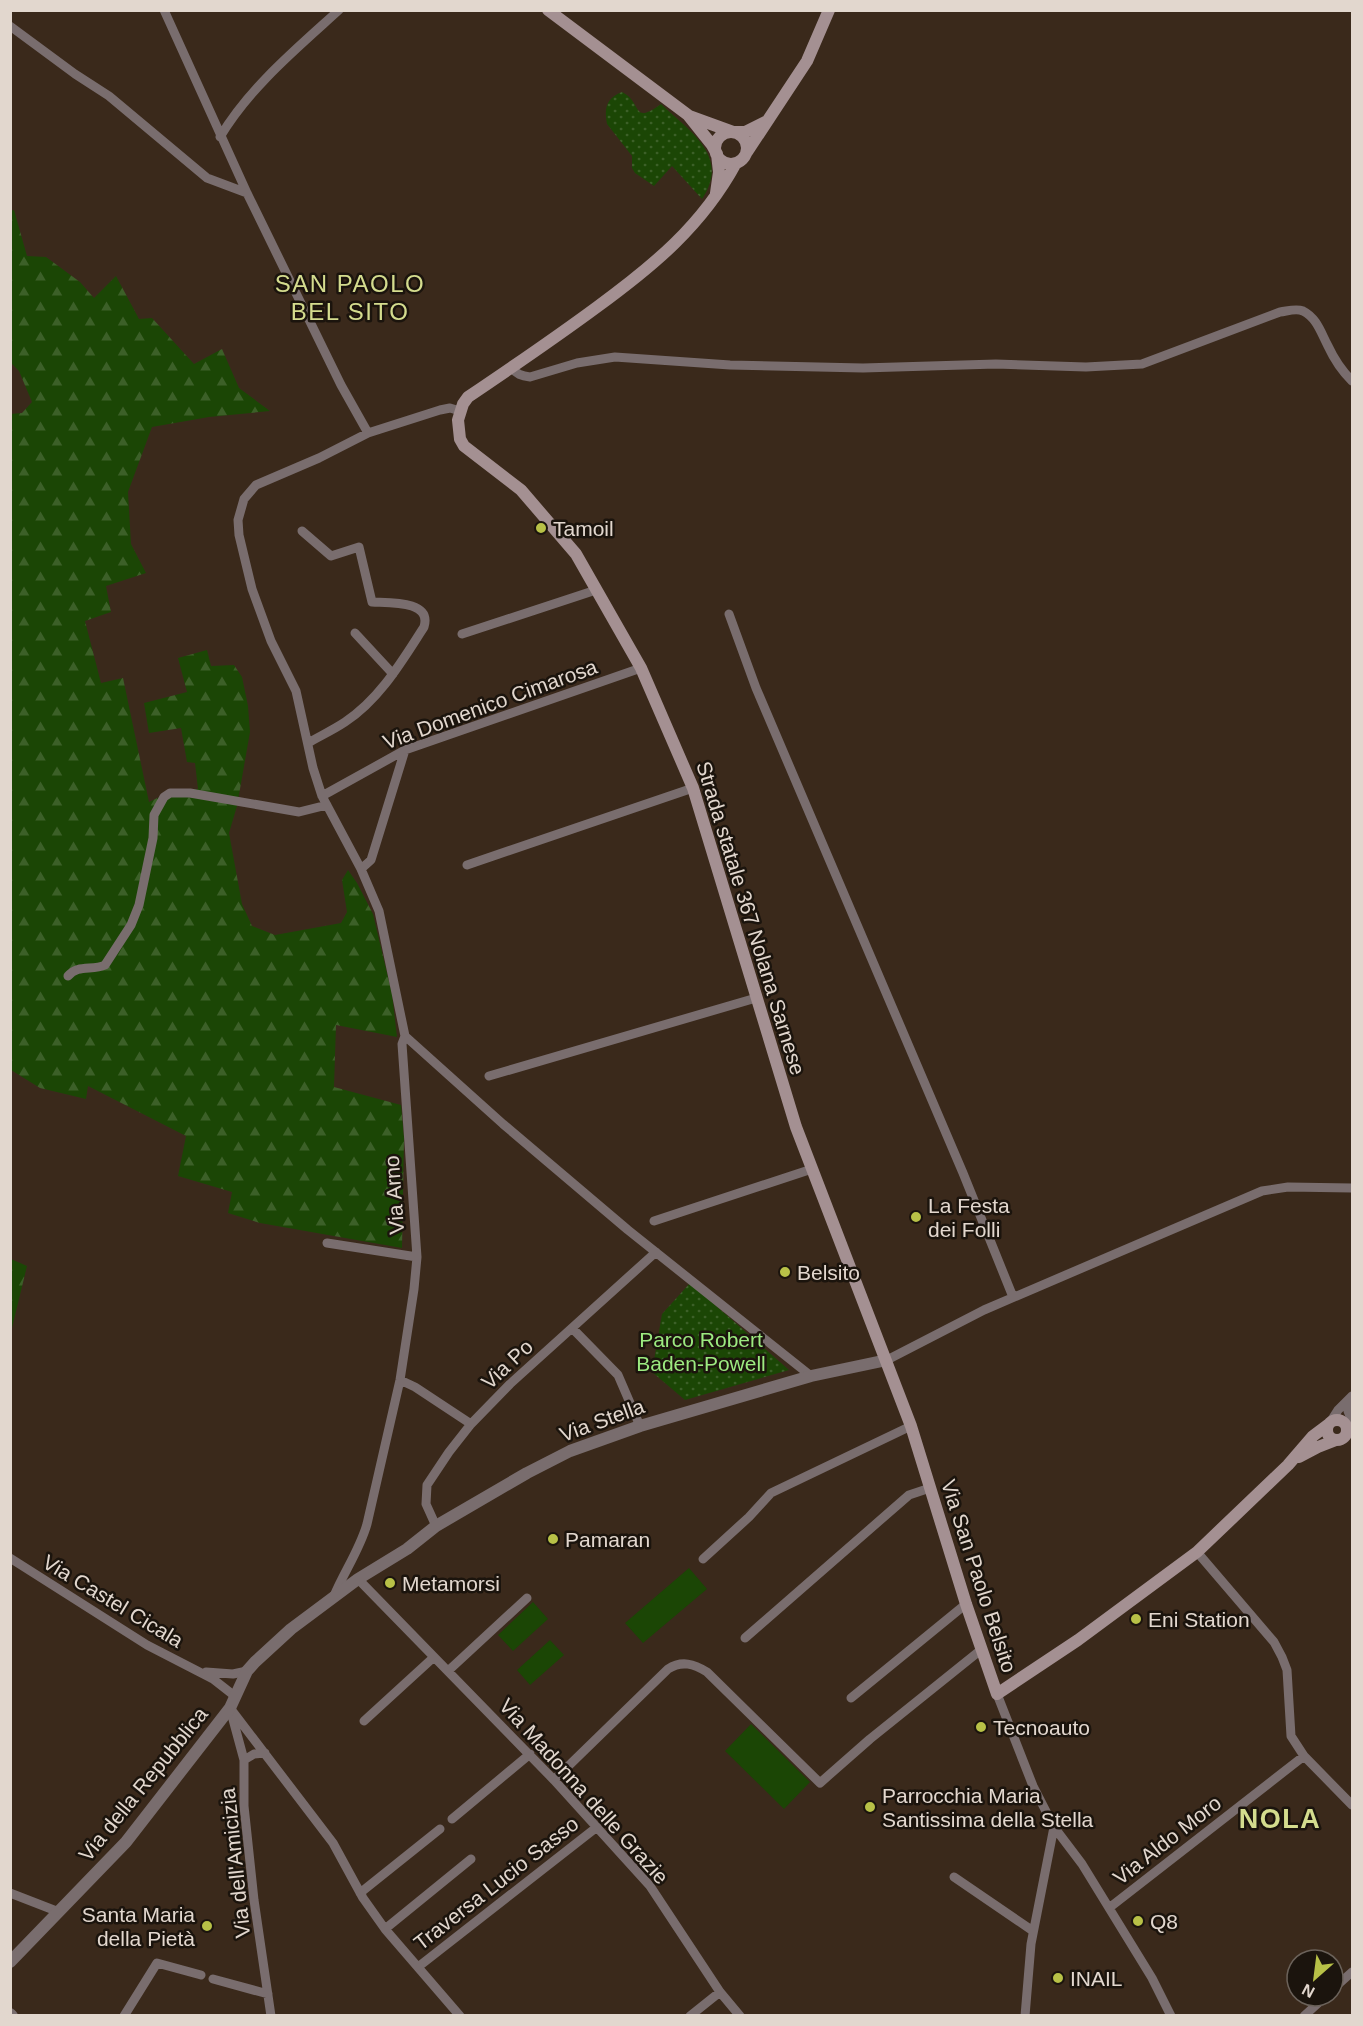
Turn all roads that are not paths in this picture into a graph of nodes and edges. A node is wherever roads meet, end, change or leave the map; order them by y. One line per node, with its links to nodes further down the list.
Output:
1 (164, 10): 10 (street)
2 (339, 10): 10 (street)
3 (548, 10): 5 (main road)
4 (829, 10): 8 (main road)
5 (562, 15): 7 (main road)
6 (10, 26): 14 (street)
7 (688, 115): 9 (main road); 12 (main road)
8 (768, 121): 9 (main road); 11 (main road)
9 (733, 132): 11 (main road); 12 (main road)
10 (220, 137): 14 (street)
11 (747, 152): 13 (main road)
12 (717, 154): 13 (main road); 15 (main road)
13 (736, 163): 15 (main road)
14 (247, 193): 19 (street)
15 (716, 196): 16 (main road)
16 (511, 368): 17 (street); 18 (main road)
17 (1353, 381)
18 (460, 411): 19 (street, Via Arno); 21 (main road, Strada statale 367 Nolana Sarnese)
19 (368, 434): 27 (street, Via Arno)
20 (302, 531): 26 (street)
21 (596, 590): 24 (street); 25 (main road, Strada statale 367 Nolana Sarnese)
22 (729, 614): 44 (street)
23 (355, 633): 26 (street)
24 (462, 634)
25 (641, 668): 28 (street, Via Domenico Cimarosa); 29 (main road, Strada statale 367 Nolana Sarnese)
26 (393, 674): 27 (street)
27 (309, 743): 30 (street, Via Arno)
28 (405, 750): 30 (street, Via Domenico Cimarosa); 32 (street)
29 (693, 788): 31 (street); 34 (main road, Strada statale 367 Nolana Sarnese)
30 (325, 801): 32 (street, Via Arno); 33 (street, Via Domenico Cimarosa)
31 (467, 865)
32 (361, 869): 35 (street, Via Arno)
33 (68, 976)
34 (756, 998): 36 (street); 37 (main road, Strada statale 367 Nolana Sarnese)
35 (405, 1036): 42 (street); 43 (street, Via Arno)
36 (489, 1076)
37 (796, 1127): 38 (main road, Via San Paolo Belsito)
38 (812, 1169): 40 (street); 46 (main road, Via San Paolo Belsito)
39 (1353, 1188): 44 (street)
40 (654, 1221)
41 (327, 1244): 43 (street)
42 (656, 1252): 45 (street, Via Po); 47 (street)
43 (417, 1257): 48 (street, Via Arno)
44 (1013, 1297): 46 (street)
45 (572, 1329): 51 (street, Via Po); 52 (street)
46 (887, 1360): 47 (street, Via Stella); 53 (main road, Via San Paolo Belsito)
47 (810, 1376): 52 (street, Via Stella)
48 (400, 1380): 51 (street); 62 (street, Via Arno)
49 (1352, 1397): 50 (street); 50 (street)
50 (1341, 1422): 54 (main road); 54 (main road); 55 (main road)
51 (471, 1424): 57 (street, Via Po)
52 (640, 1426): 57 (street, Via Stella)
53 (911, 1426): 56 (main road, Via San Paolo Belsito); 60 (street)
54 (1344, 1438): 55 (main road)
55 (1288, 1465): 58 (main road)
56 (930, 1488): 64 (main road, Via San Paolo Belsito); 65 (street)
57 (436, 1527): 61 (street, Via Stella)
58 (1197, 1552): 71 (main road); 77 (street)
59 (10, 1558): 68 (street, Via Castel Cicala)
60 (703, 1559)
61 (358, 1579): 62 (street, Via Stella); 67 (street, Via Madonna delle Grazie)
62 (334, 1596): 69 (street)
63 (527, 1598): 70 (street)
64 (966, 1604): 66 (main road, Via San Paolo Belsito); 72 (street)
65 (745, 1638)
66 (982, 1649): 71 (main road, Via San Paolo Belsito); 79 (street)
67 (434, 1658): 70 (street, Via Madonna delle Grazie); 74 (street)
68 (198, 1671): 69 (street); 73 (street, Via Castel Cicala)
69 (247, 1671): 73 (street)
70 (448, 1671): 76 (street, Via Madonna delle Grazie)
71 (997, 1694): 83 (street, Via San Paolo Belsito)
72 (851, 1698)
73 (233, 1703): 75 (street, Via Castel Cicala); 78 (street, Via dell'Amicizia); 90 (street, Via della Repubblica)
74 (364, 1721)
75 (266, 1753): 78 (street); 88 (street, Via Castel Cicala)
76 (530, 1754): 79 (street, Via Madonna delle Grazie); 81 (street)
77 (1304, 1756): 80 (street); 89 (street, Via Aldo Moro)
78 (244, 1760): 98 (street, Via dell'Amicizia)
79 (554, 1780): 82 (street, Via Madonna delle Grazie)
80 (1353, 1805)
81 (452, 1820)
82 (597, 1827): 94 (street, Traversa Lucio Sasso); 97 (street, Via Madonna delle Grazie)
83 (1054, 1827): 89 (street, Via San Paolo Belsito); 92 (street)
84 (440, 1829): 88 (street)
85 (471, 1859): 91 (street)
86 (954, 1877): 92 (street)
87 (10, 1893): 90 (street)
88 (360, 1893): 91 (street, Via Castel Cicala)
89 (1109, 1908): 105 (street, Via San Paolo Belsito)
90 (59, 1912): 93 (street, Via della Repubblica)
91 (385, 1929): 94 (street, Via Castel Cicala)
92 (1034, 1931): 104 (street)
93 (10, 1962)
94 (418, 1967): 101 (street, Via Castel Cicala)
95 (201, 1975): 99 (street)
96 (213, 1979): 98 (street)
97 (720, 1992): 102 (street); 103 (street, Via Madonna delle Grazie)
98 (268, 1994): 100 (street, Via dell'Amicizia)
99 (124, 2016)
100 (271, 2016)
101 (460, 2016)
102 (690, 2016)
103 (740, 2016)
104 (1025, 2016)
105 (1171, 2016)

